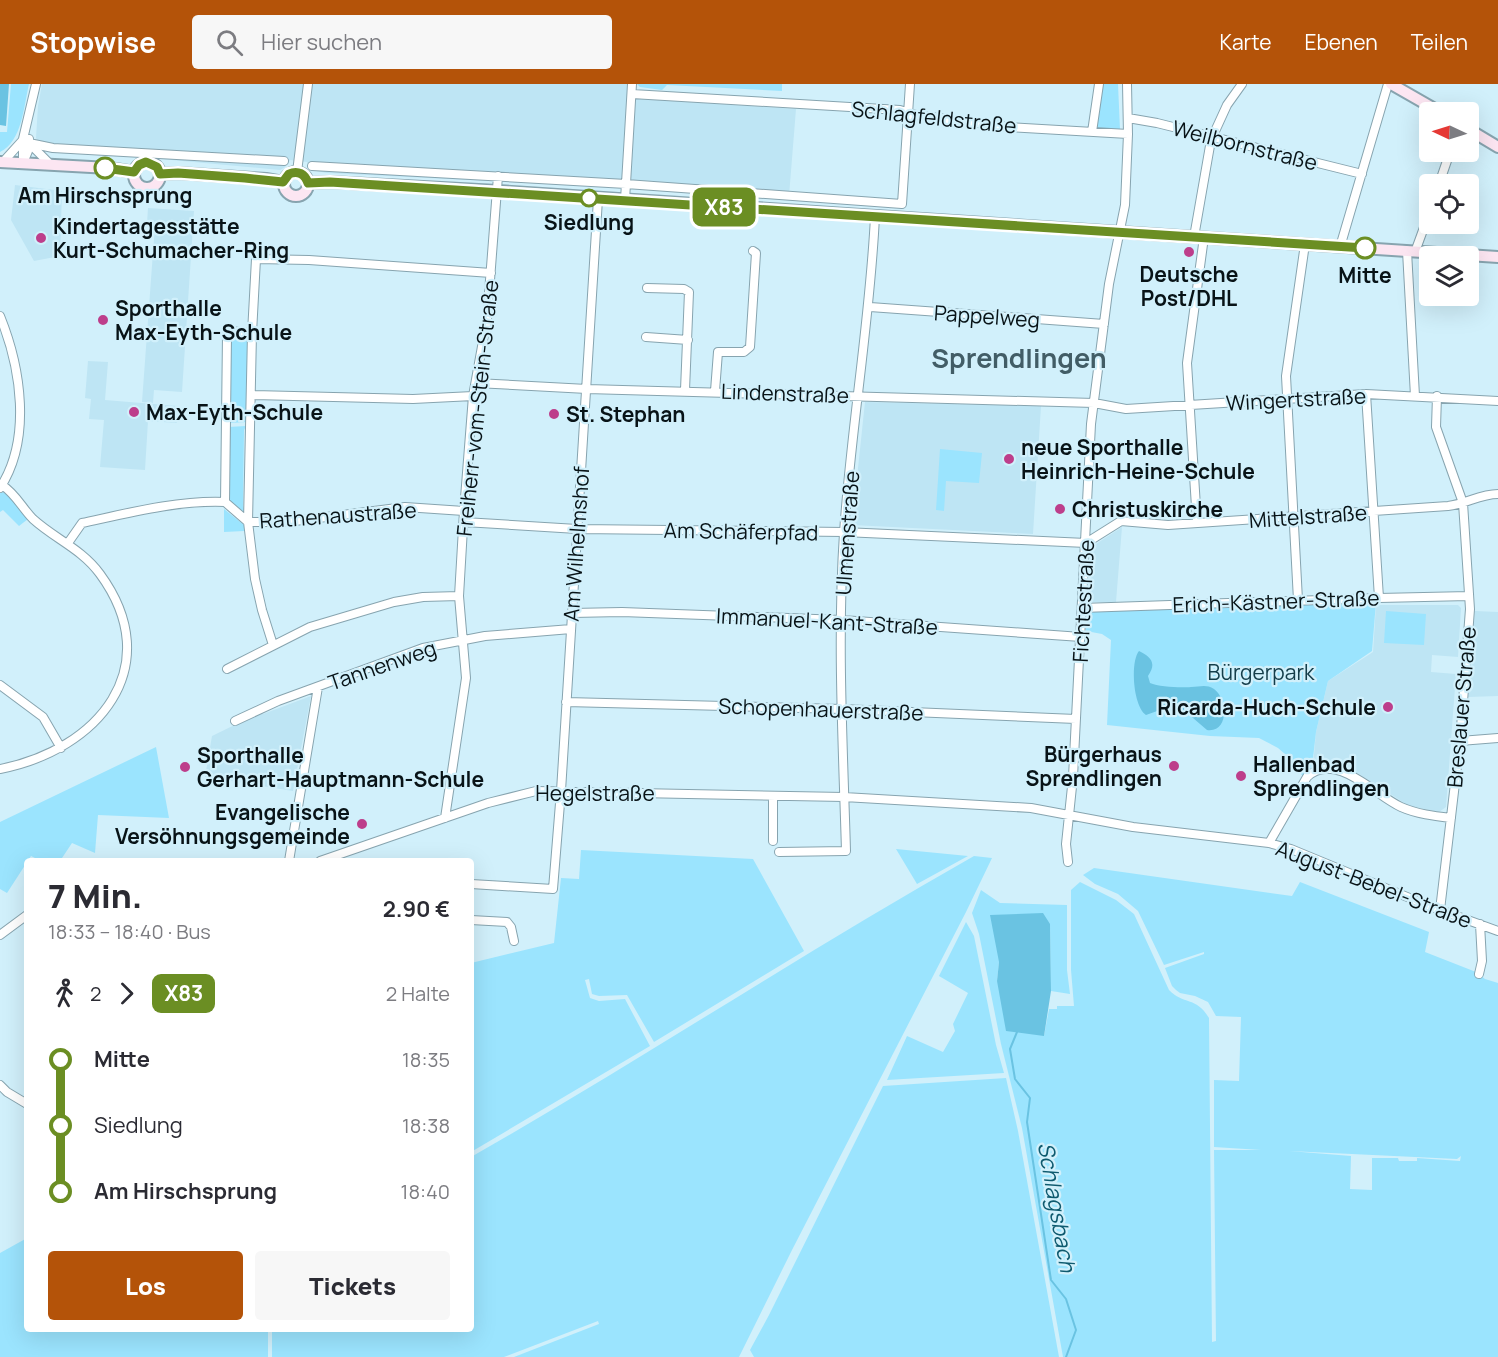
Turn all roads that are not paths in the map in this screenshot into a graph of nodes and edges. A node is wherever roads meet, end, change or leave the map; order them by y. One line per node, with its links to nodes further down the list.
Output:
1 (36, 84): 17 (street)
2 (308, 84): 25 (street)
3 (632, 84): 9 (street)
4 (910, 84): 11 (street)
5 (1099, 84): 13 (street)
6 (1127, 84): 12 (street, Fichtestraße)
7 (1242, 84): 16 (street)
8 (1390, 84): 10 (street); 27 (street)
9 (632, 94): 11 (street, Schlagfeldstraße); 31 (street)
10 (1422, 102)
11 (908, 112): 13 (street, Schlagfeldstraße); 31 (street)
12 (1128, 118): 14 (street, Fichtestraße); 16 (street, Weilbornstraße)
13 (1092, 132): 14 (street, Schlagfeldstraße)
14 (1128, 134): 36 (street, Fichtestraße)
15 (1479, 136): 18 (street)
16 (1213, 137): 27 (street, Weilbornstraße); 38 (street)
17 (26, 141): 19 (street); 20 (street); 21 (street); 22 (street)
18 (1498, 147)
19 (284, 161)
20 (2, 162): 21 (street)
21 (22, 163): 22 (street)
22 (50, 165): 24 (street)
23 (312, 166): 28 (street)
24 (134, 172): 26 (street); 26 (street)
25 (297, 172): 29 (street); 30 (street)
26 (160, 174): 29 (street)
27 (1362, 174): 40 (street)
28 (498, 176): 31 (street); 32 (street, Freiherr-vom-Stein-Straße)
29 (283, 182): 30 (street)
30 (308, 183): 32 (street)
31 (626, 184): 34 (street)
32 (496, 191): 33 (street); 44 (street, Freiherr-vom-Stein-Straße)
33 (598, 199): 34 (street); 53 (street, Am Wilhelmshof)
34 (625, 200): 35 (street)
35 (875, 216): 36 (street); 46 (street, Ulmenstraße)
36 (1119, 233): 38 (street); 48 (street, Fichtestraße)
37 (1419, 234): 42 (street)
38 (1199, 237): 39 (street); 65 (street)
39 (1305, 244): 40 (street); 62 (street)
40 (1340, 247): 42 (street)
41 (753, 251): 55 (street)
42 (1411, 251): 43 (street); 60 (street)
43 (1498, 257)
44 (491, 273): 49 (street); 52 (street, Freiherr-vom-Stein-Straße)
45 (647, 288): 51 (street)
46 (870, 307): 48 (street, Pappelweg); 59 (street, Ulmenstraße)
47 (0, 316): 66 (street)
48 (1104, 324): 64 (street, Fichtestraße)
49 (252, 333): 57 (street); 68 (street)
50 (646, 337): 51 (street)
51 (688, 340): 54 (street)
52 (476, 383): 53 (street, Lindenstraße); 58 (street, Freiherr-vom-Stein-Straße)
53 (587, 389): 54 (street, Lindenstraße); 76 (street, Am Wilhelmshof)
54 (685, 390): 55 (street, Lindenstraße)
55 (715, 391): 59 (street, Lindenstraße)
56 (1366, 394): 60 (street, Wingertstraße); 62 (street, Wingertstraße); 71 (street)
57 (251, 395): 58 (street); 73 (street)
58 (473, 396): 70 (street, Freiherr-vom-Stein-Straße)
59 (859, 396): 64 (street, Lindenstraße); 77 (street, Ulmenstraße)
60 (1415, 396): 61 (street, Wingertstraße)
61 (1437, 396): 63 (street, Wingertstraße); 69 (street, Breslauer Straße)
62 (1288, 400): 65 (street, Wingertstraße); 72 (street)
63 (1498, 401)
64 (1094, 403): 65 (street, Wingertstraße); 79 (street, Fichtestraße)
65 (1189, 405): 75 (street)
66 (1, 487): 78 (street)
67 (1498, 494): 69 (street, Mittelstraße)
68 (225, 502): 73 (street); 78 (street)
69 (1463, 503): 71 (street, Mittelstraße); 81 (street, Breslauer Straße)
70 (464, 511): 73 (street, Rathenaustraße); 74 (street, Freiherr-vom-Stein-Straße)
71 (1373, 512): 72 (street, Mittelstraße); 82 (street)
72 (1293, 516): 75 (street, Mittelstraße); 83 (street)
73 (248, 522): 90 (street)
74 (464, 522): 76 (street, Am Schäferpfad); 80 (street, Freiherr-vom-Stein-Straße)
75 (1197, 523): 79 (street, Mittelstraße)
76 (577, 529): 77 (street, Am Schäferpfad); 85 (street, Am Wilhelmshof)
77 (844, 532): 79 (street, Am Schäferpfad); 86 (street, Ulmenstraße)
78 (68, 543): 100 (street)
79 (1086, 543): 84 (street, Fichtestraße)
80 (459, 596): 89 (street, Freiherr-vom-Stein-Straße); 90 (street)
81 (1469, 596): 82 (street, Erich-Kästner-Straße); 99 (street, Breslauer Straße)
82 (1379, 598): 83 (street, Erich-Kästner-Straße)
83 (1298, 600): 84 (street, Erich-Kästner-Straße)
84 (1082, 608): 88 (street, Fichtestraße)
85 (572, 613): 86 (street, Immanuel-Kant-Straße); 87 (street, Am Wilhelmshof)
86 (842, 620): 88 (street, Immanuel-Kant-Straße); 95 (street, Ulmenstraße)
87 (571, 629): 89 (street, Tannenweg); 94 (street, Am Wilhelmshof)
88 (1081, 637): 96 (street, Fichtestraße)
89 (461, 641): 93 (street, Tannenweg); 106 (street, Freiherr-vom-Stein-Straße)
90 (273, 645): 91 (street)
91 (227, 669)
92 (0, 685): 100 (street)
93 (318, 687): 97 (street, Tannenweg); 111 (street)
94 (566, 702): 95 (street, Schopenhauerstraße); 102 (street, Am Wilhelmshof)
95 (842, 709): 96 (street, Schopenhauerstraße); 104 (street, Ulmenstraße)
96 (1076, 719): 105 (street, Fichtestraße)
97 (235, 721)
98 (1498, 738): 99 (street)
99 (1460, 741): 107 (street, Breslauer Straße)
100 (61, 748): 101 (street)
101 (0, 769)
102 (561, 791): 103 (street, Hegelstraße); 106 (street, Hegelstraße); 114 (street, Am Wilhelmshof)
103 (773, 796): 104 (street, Hegelstraße); 108 (street)
104 (844, 797): 105 (street, Hegelstraße); 110 (street, Ulmenstraße)
105 (1070, 816): 109 (street, August-Bebel-Straße); 113 (street, Fichtestraße)
106 (445, 818): 112 (street, Hegelstraße)
107 (1451, 818): 109 (street); 115 (street, Breslauer Straße)
108 (773, 841)
109 (1269, 843): 115 (street, August-Bebel-Straße)
110 (779, 852)
111 (290, 858)
112 (329, 858)
113 (1068, 862)
114 (474, 884)
115 (1440, 910): 118 (street, August-Bebel-Straße)
116 (24, 917): 120 (street)
117 (474, 920): 121 (street)
118 (1480, 924): 119 (street, August-Bebel-Straße); 122 (street)
119 (1498, 930)
120 (0, 935)
121 (514, 941)
122 (1479, 974)
123 (0, 1084): 124 (street)
124 (24, 1102)

